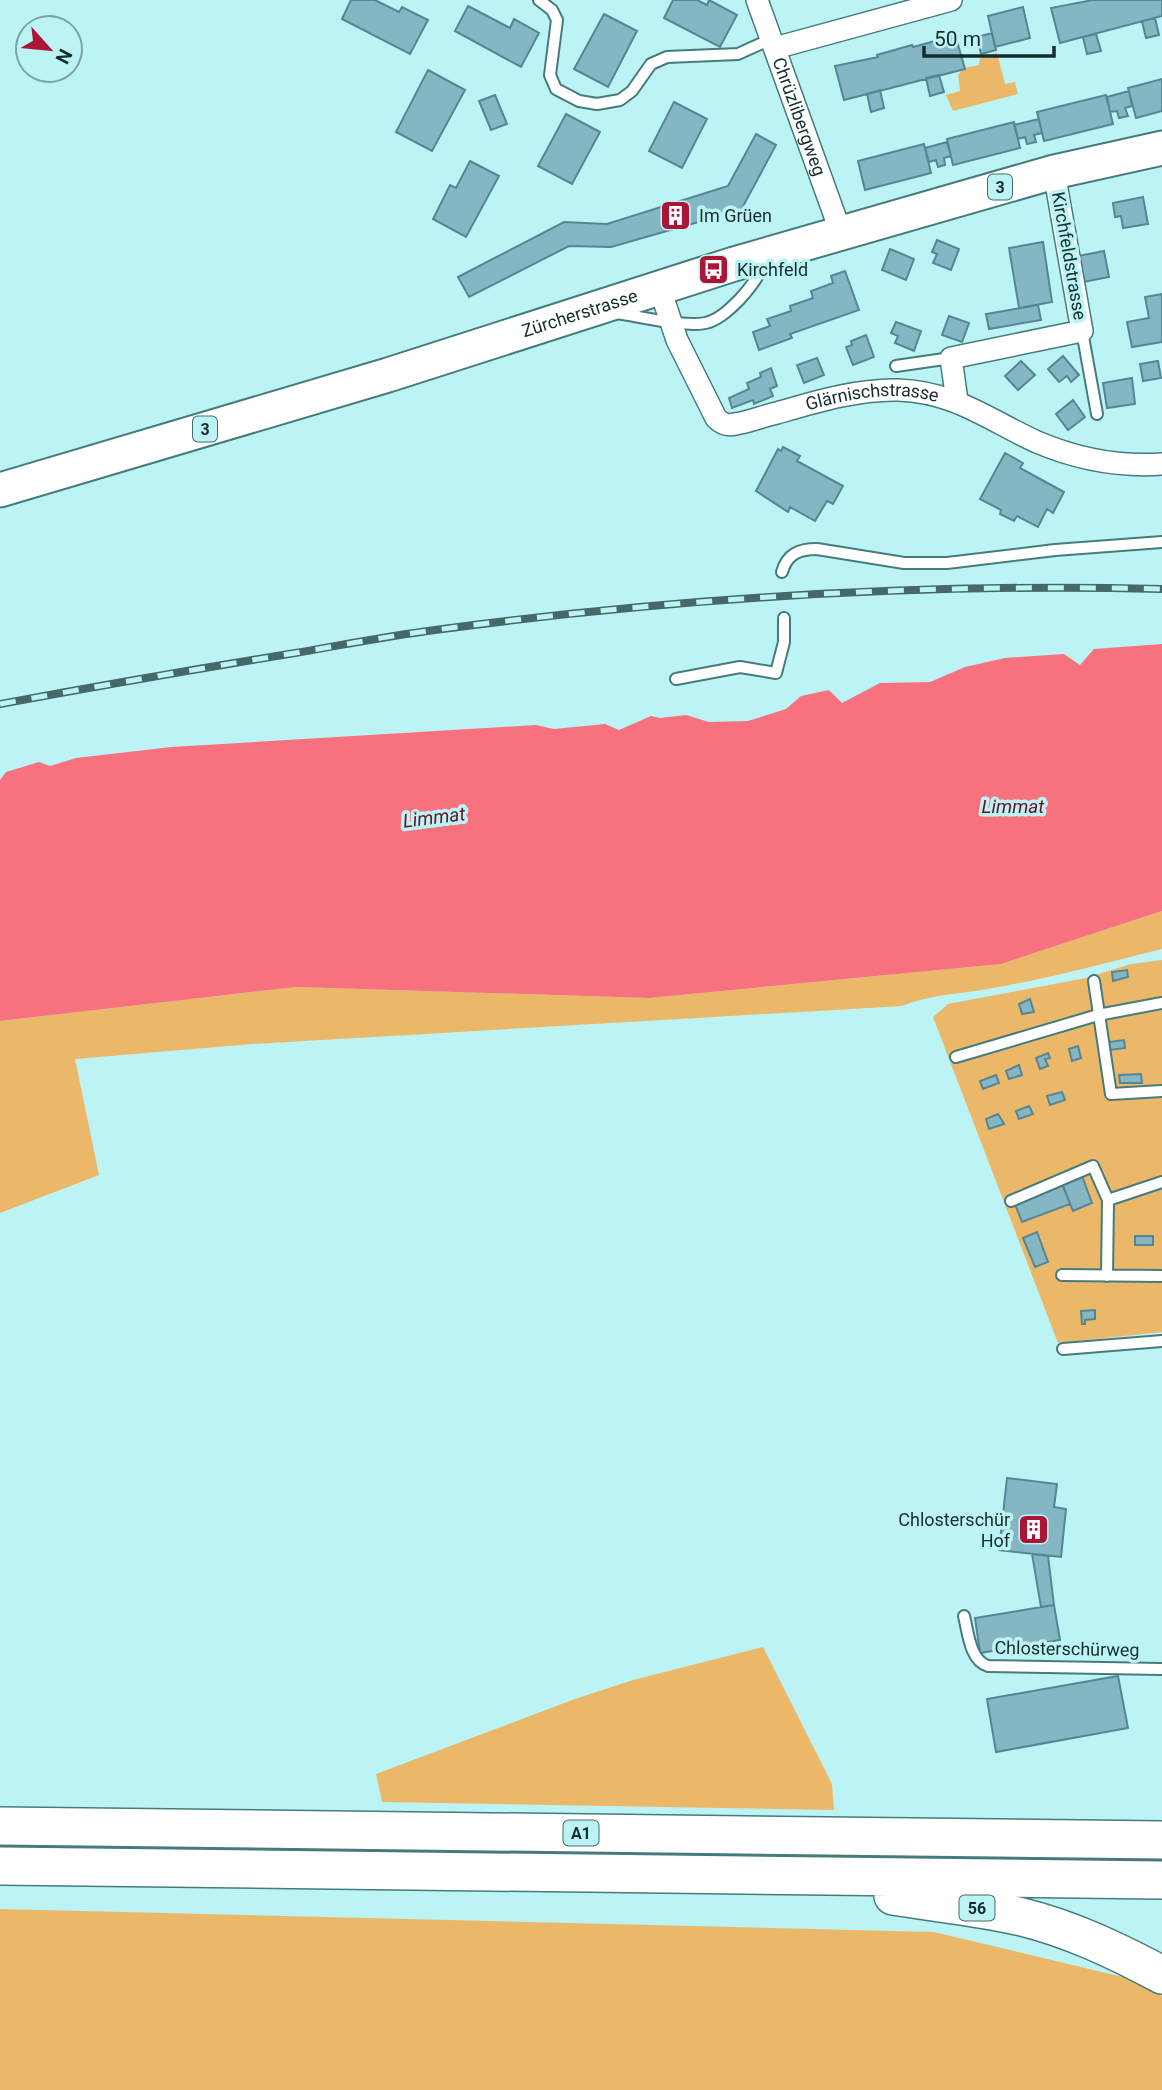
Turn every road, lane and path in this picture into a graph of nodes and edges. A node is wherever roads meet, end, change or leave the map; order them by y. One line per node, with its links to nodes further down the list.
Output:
1 (538, 0): 4 (lane)
2 (757, 0): 4 (street, Chrüzlibergweg)
3 (951, 0): 4 (street)
4 (773, 43): 7 (street, Chrüzlibergweg)
5 (1162, 148): 6 (main road, Zürcherstrasse / 3)
6 (1054, 172): 7 (main road, Zürcherstrasse / 3); 12 (street, Kirchfeldstrasse)
7 (841, 233): 8 (main road, Zürcherstrasse / 3)
8 (768, 254): 9 (main road, Zürcherstrasse / 3); 11 (lane)
9 (659, 286): 10 (main road, Zürcherstrasse / 3); 11 (street, Glärnischstrasse)
10 (590, 309): 11 (lane); 18 (main road, Zürcherstrasse / 3)
11 (671, 321): 15 (street, Glärnischstrasse)
12 (1082, 331): 13 (street, Kirchfeldstrasse); 16 (lane)
13 (950, 358): 14 (lane); 15 (street)
14 (896, 366)
15 (957, 401): 17 (street, Glärnischstrasse)
16 (1097, 414)
17 (1162, 464)
18 (0, 489)
19 (1162, 542): 20 (lane)
20 (782, 572)
21 (784, 618): 22 (lane)
22 (676, 679)
23 (1094, 981): 25 (lane)
24 (1162, 1003): 25 (lane)
25 (1098, 1015): 26 (lane); 27 (lane)
26 (956, 1057)
27 (1162, 1091)
28 (1162, 1182): 29 (lane); 30 (lane)
29 (1162, 1193)
30 (1108, 1200): 31 (lane); 33 (lane)
31 (1011, 1201)
32 (1062, 1275): 33 (lane)
33 (1107, 1276): 34 (lane)
34 (1162, 1276)
35 (1162, 1341): 36 (lane)
36 (1063, 1349)
37 (964, 1616): 38 (lane, Chlosterschürweg)
38 (1162, 1669)
39 (0, 1826): 40 (highway, A1)
40 (1162, 1840)
41 (0, 1866): 42 (highway)
42 (782, 1875): 43 (highway); 44 (highway, 56)
43 (1162, 1880)
44 (1162, 1975)

